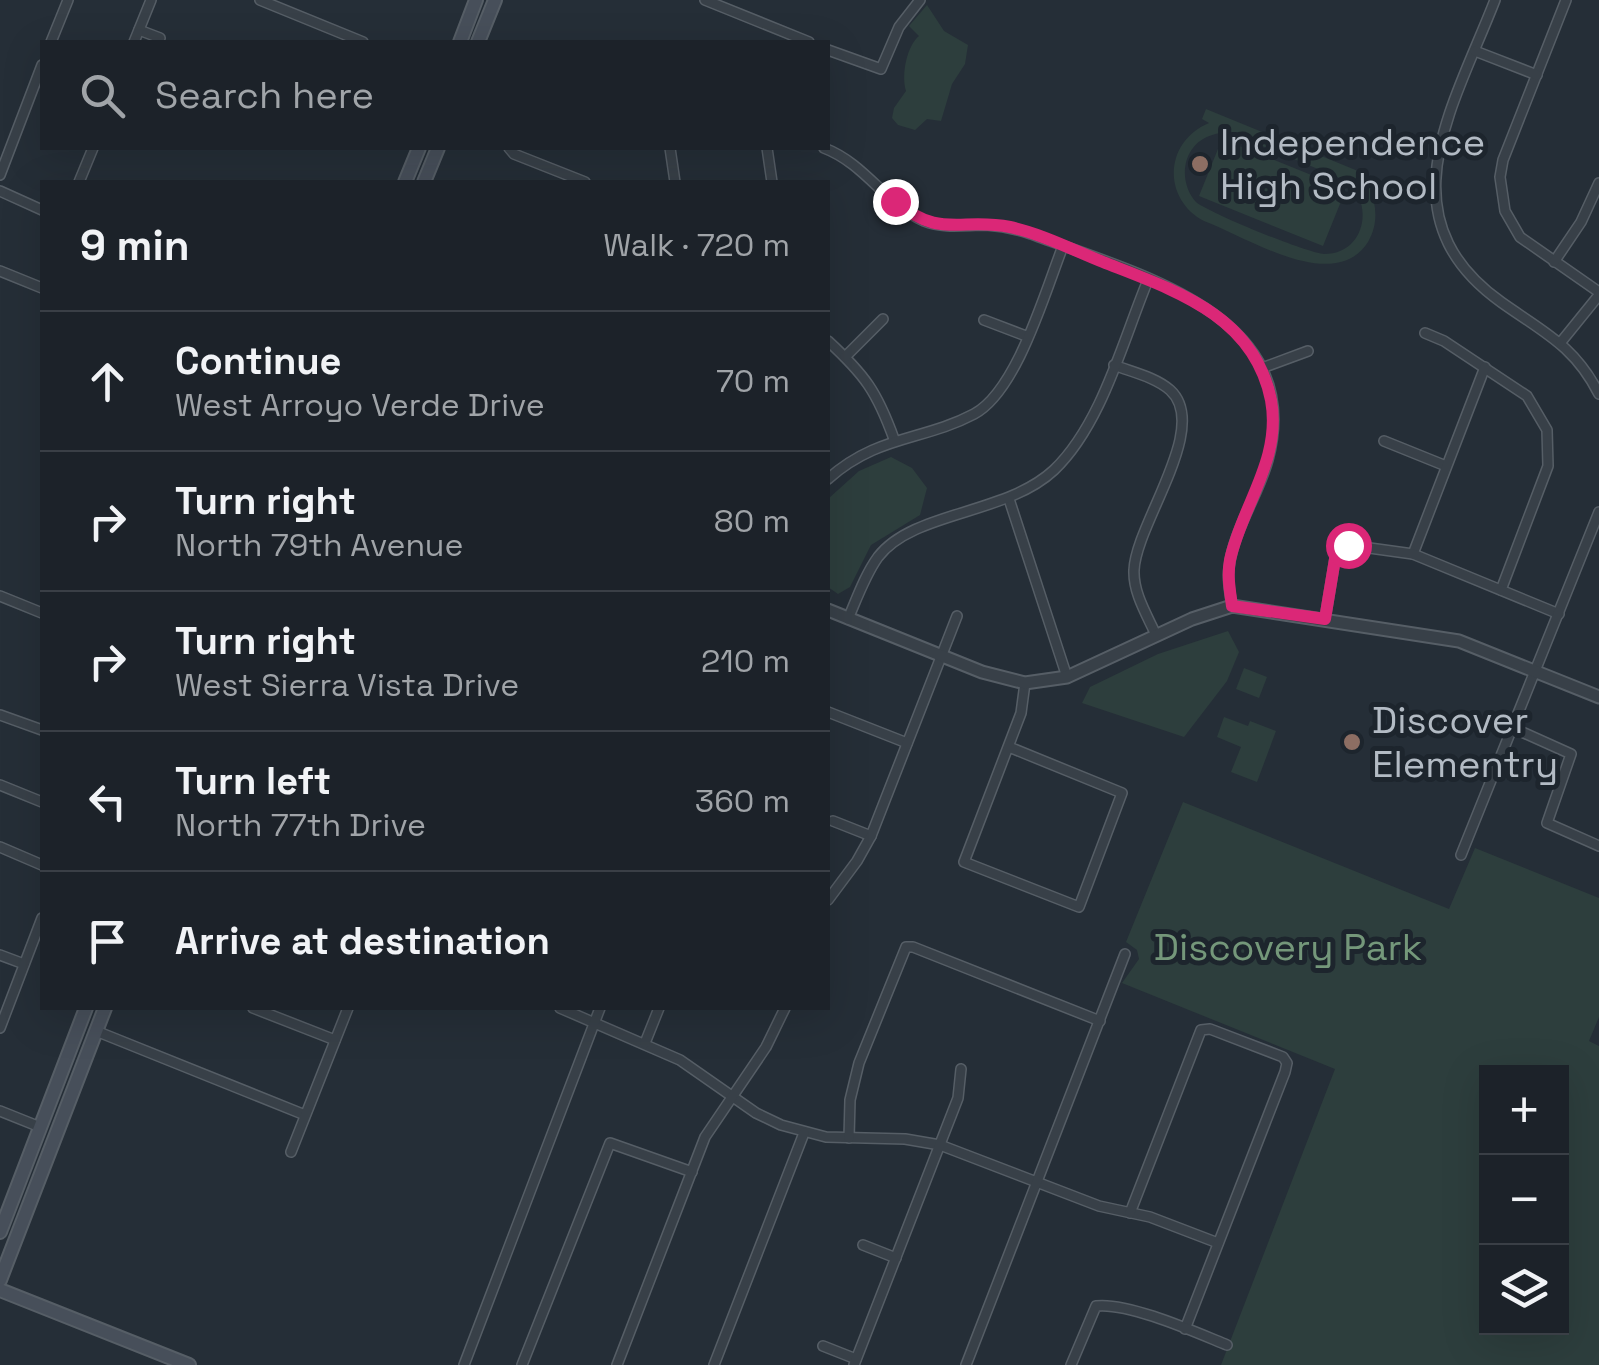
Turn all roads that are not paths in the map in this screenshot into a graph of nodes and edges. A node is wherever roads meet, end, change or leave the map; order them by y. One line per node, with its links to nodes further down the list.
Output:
1 (68, 0): 13 (street)
2 (151, 0): 11 (street)
3 (260, 0): 10 (street)
4 (476, 0): 16 (main road)
5 (495, 0): 17 (main road)
6 (705, 0): 18 (street)
7 (920, 0): 19 (street)
8 (1495, 0): 20 (street)
9 (1566, 0): 22 (street)
10 (283, 3): 15 (street)
11 (139, 30): 12 (street); 14 (street)
12 (160, 38)
13 (52, 40)
14 (135, 40)
15 (359, 40)
16 (461, 40)
17 (479, 40)
18 (794, 40)
19 (830, 51)
20 (1475, 52): 22 (street); 52 (street)
21 (40, 70): 30 (street)
22 (1537, 76): 43 (street)
23 (92, 150): 31 (street)
24 (418, 150): 32 (main road)
25 (437, 150): 33 (main road)
26 (510, 150): 34 (street)
27 (670, 150): 35 (street)
28 (767, 150): 36 (street)
29 (827, 150): 41 (street)
30 (0, 175)
31 (80, 180)
32 (406, 180)
33 (425, 180)
34 (580, 180)
35 (675, 180)
36 (769, 180)
37 (1599, 183): 43 (street)
38 (0, 192): 39 (street)
39 (40, 209)
40 (968, 212): 41 (street)
41 (970, 225): 42 (street)
42 (1064, 246): 45 (street); 51 (street)
43 (1554, 262): 47 (street)
44 (0, 271): 46 (street)
45 (1148, 280): 56 (street); 58 (street)
46 (40, 283)
47 (1599, 293): 52 (street)
48 (883, 319): 55 (street)
49 (984, 320): 51 (street)
50 (1425, 333): 57 (street)
51 (1026, 336): 60 (street)
52 (1561, 342): 59 (street)
53 (830, 343): 55 (street)
54 (1308, 351): 58 (street)
55 (845, 357): 60 (street)
56 (1114, 364): 64 (street); 78 (street)
57 (1485, 367): 62 (street); 69 (street)
58 (1262, 368): 71 (street)
59 (1599, 394)
60 (894, 439): 63 (street)
61 (1384, 441): 62 (street)
62 (1446, 466): 68 (street)
63 (830, 478)
64 (1009, 499): 76 (street); 81 (street)
65 (1599, 512): 66 (street)
66 (1587, 544): 67 (street); 74 (street)
67 (1599, 549)
68 (1412, 554): 69 (street); 77 (street)
69 (1501, 590): 74 (street)
70 (0, 596): 72 (street)
71 (1232, 606): 77 (street); 78 (street)
72 (40, 611)
73 (830, 611): 76 (street)
74 (1559, 614): 80 (street)
75 (957, 616): 79 (street)
76 (848, 618): 79 (street)
77 (1325, 619): 80 (street)
78 (1156, 636): 81 (street)
79 (942, 657): 82 (street); 88 (street)
80 (1536, 670): 83 (street); 86 (street)
81 (1067, 677): 82 (street)
82 (1025, 684): 89 (street)
83 (1599, 696)
84 (830, 713): 88 (street)
85 (0, 715): 87 (street)
86 (1513, 728): 94 (street); 96 (street)
87 (40, 729)
88 (907, 743): 93 (street)
89 (1009, 747): 89 (street)
90 (0, 785): 91 (street)
91 (40, 801)
92 (832, 821): 93 (street)
93 (871, 836): 98 (street)
94 (1599, 846)
95 (0, 848): 97 (street)
96 (1460, 855)
97 (40, 864)
98 (830, 897)
99 (40, 923): 102 (street)
100 (1126, 954): 111 (street)
101 (0, 955): 102 (street)
102 (24, 964): 113 (street)
103 (85, 1010): 117 (main road)
104 (104, 1010): 114 (main road)
105 (257, 1010): 115 (street)
106 (347, 1010): 115 (street)
107 (565, 1010): 112 (street)
108 (599, 1010): 112 (street)
109 (658, 1010): 116 (street)
110 (784, 1010): 119 (street)
111 (1100, 1020): 125 (street); 129 (street)
112 (595, 1022): 116 (street); 142 (street)
113 (0, 1028)
114 (96, 1031): 121 (street); 123 (main road)
115 (335, 1040): 121 (street)
116 (645, 1043): 119 (street)
117 (65, 1062): 122 (main road); 123 (main road)
118 (961, 1070): 126 (street)
119 (731, 1095): 124 (street); 128 (street)
120 (0, 1111): 122 (street)
121 (306, 1114): 127 (street)
122 (40, 1127): 131 (main road)
123 (58, 1131): 135 (main road)
124 (804, 1133): 125 (street); 145 (street)
125 (850, 1138): 126 (street)
126 (940, 1145): 129 (street); 134 (street)
127 (290, 1152)
128 (692, 1172): 143 (street); 144 (street)
129 (1037, 1182): 130 (street); 146 (street)
130 (1130, 1213): 132 (street); 132 (street)
131 (0, 1232)
132 (1218, 1244): 137 (street)
133 (863, 1245): 134 (street)
134 (896, 1258): 140 (street)
135 (0, 1280)
136 (0, 1290): 141 (main road)
137 (1185, 1328): 138 (street); 147 (street)
138 (1227, 1344)
139 (824, 1346): 140 (street)
140 (855, 1362)
141 (189, 1365)
142 (464, 1365)
143 (522, 1365)
144 (617, 1365)
145 (714, 1365)
146 (966, 1365)
147 (1071, 1365)

